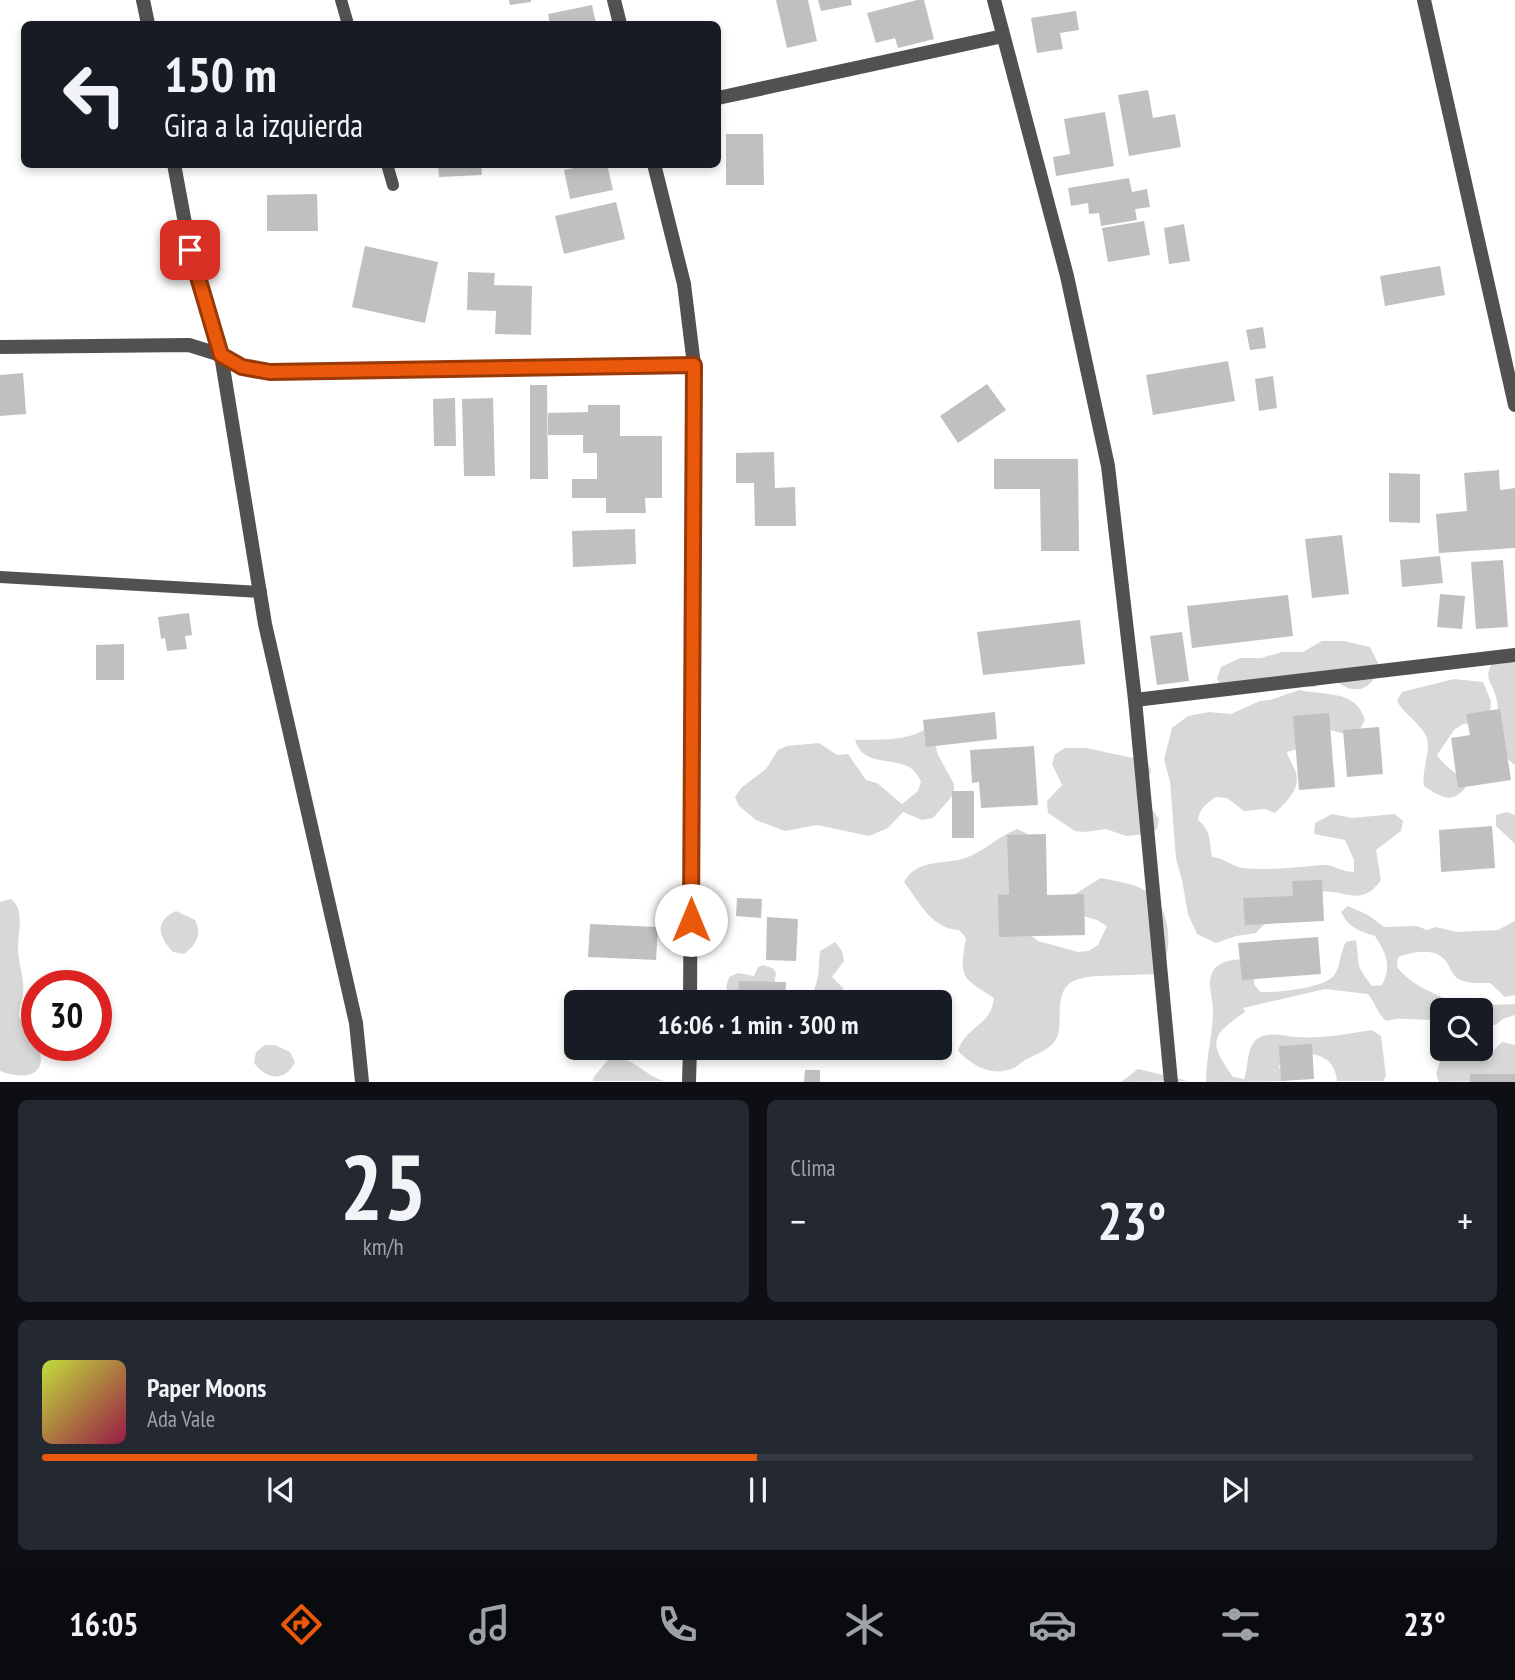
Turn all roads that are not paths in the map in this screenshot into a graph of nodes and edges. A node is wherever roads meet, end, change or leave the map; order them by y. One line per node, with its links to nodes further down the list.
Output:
1 (143, 0): 6 (street)
2 (341, 0): 7 (lane)
3 (614, 0): 8 (street)
4 (994, 0): 9 (street)
5 (1424, 0): 18 (street)
6 (147, 21)
7 (347, 21)
8 (619, 21)
9 (1003, 36): 10 (street); 22 (street)
10 (721, 97)
11 (175, 168): 16 (street)
12 (388, 168): 14 (lane)
13 (655, 168): 17 (street)
14 (393, 185)
15 (0, 347): 16 (street)
16 (221, 355): 17 (street); 20 (street)
17 (694, 365): 23 (street)
18 (1515, 405)
19 (0, 577): 20 (lane)
20 (261, 592): 25 (street)
21 (1515, 656): 22 (street)
22 (1135, 700): 27 (street)
23 (690, 990)
24 (690, 1060): 26 (street)
25 (362, 1082)
26 (690, 1082)
27 (1171, 1082)

